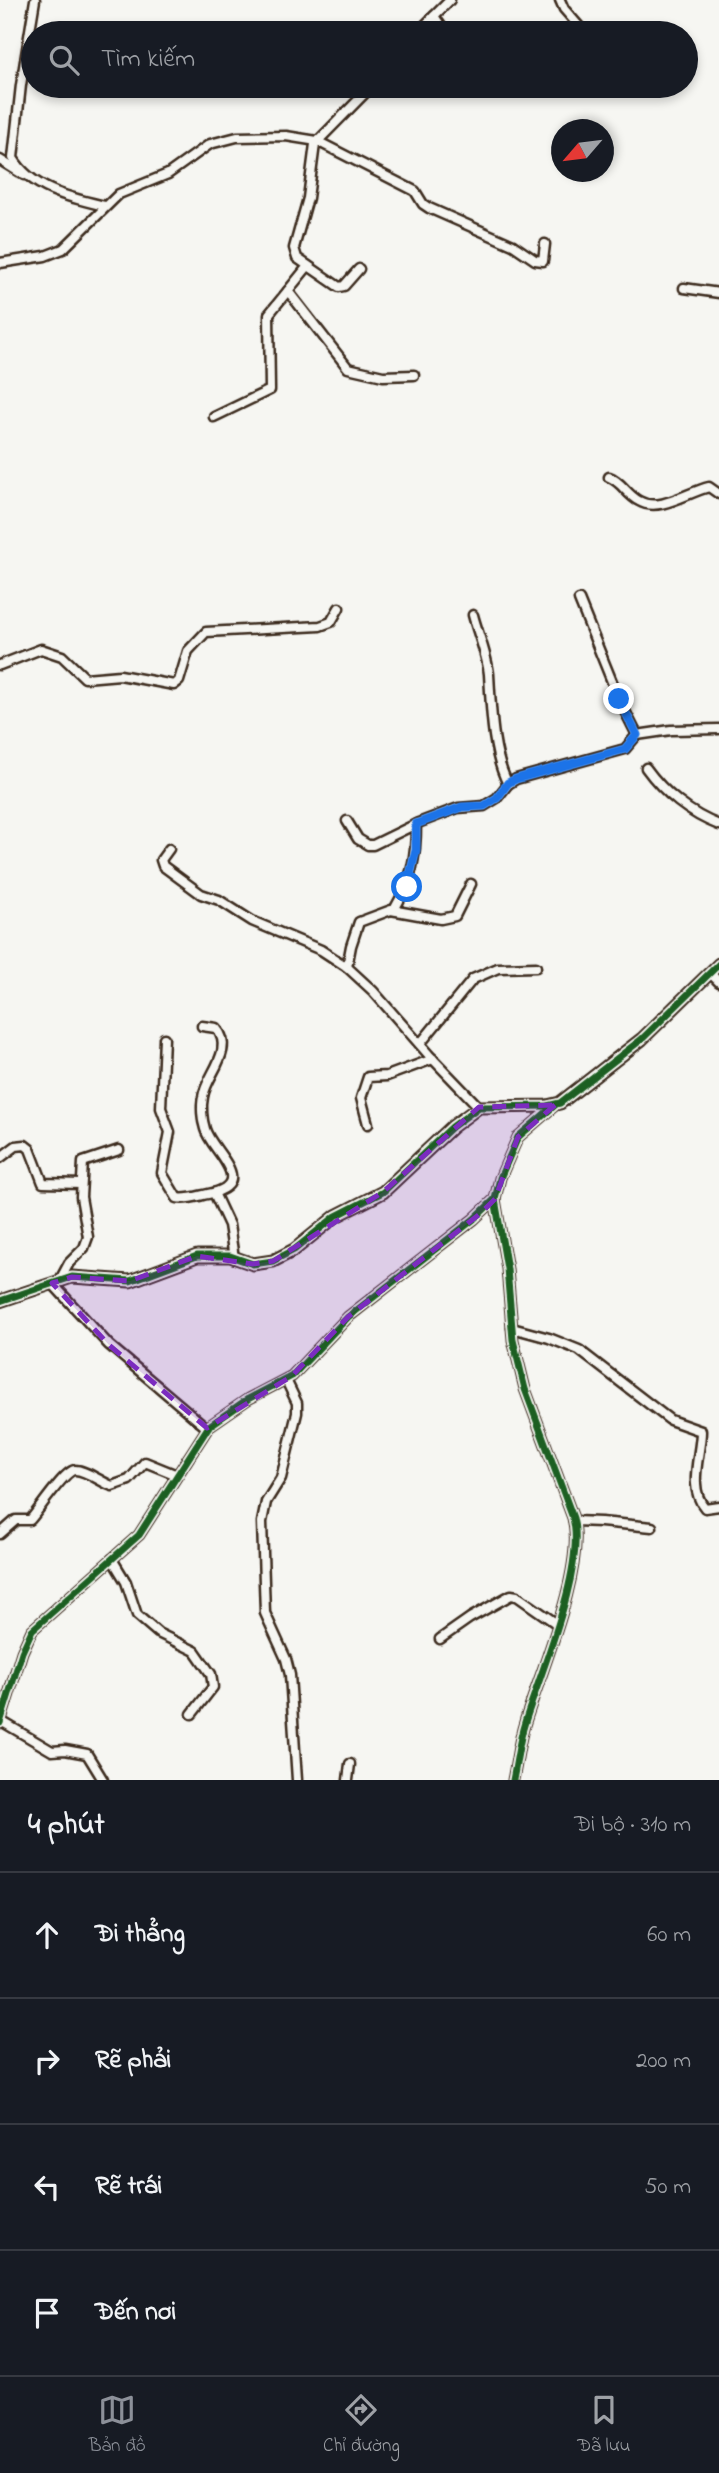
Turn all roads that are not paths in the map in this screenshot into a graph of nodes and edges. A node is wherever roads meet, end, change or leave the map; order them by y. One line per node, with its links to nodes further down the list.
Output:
1 (35, 0): 5 (street)
2 (450, 0): 4 (street)
3 (560, 0): 8 (street)
4 (434, 16): 6 (street); 7 (street)
5 (32, 21)
6 (429, 21)
7 (438, 21)
8 (574, 21)
9 (21, 98): 13 (street)
10 (360, 98): 11 (street)
11 (317, 141): 14 (street); 15 (street); 17 (street)
12 (0, 160): 13 (street)
13 (26, 176): 14 (street)
14 (105, 206): 16 (street)
15 (545, 244)
16 (0, 263)
17 (308, 266): 18 (street); 20 (street)
18 (359, 269)
19 (684, 288): 21 (street)
20 (288, 291): 22 (street); 23 (street)
21 (719, 293)
22 (414, 375)
23 (214, 417)
24 (609, 477): 25 (street)
25 (719, 494)
26 (579, 600): 31 (street)
27 (339, 608): 29 (street)
28 (473, 615): 33 (street)
29 (0, 666)
30 (719, 729): 31 (street)
31 (637, 735): 33 (street)
32 (646, 768): 36 (street)
33 (508, 783): 35 (street)
34 (347, 821): 35 (street)
35 (416, 824): 39 (street)
36 (719, 825)
37 (169, 849): 41 (street)
38 (471, 884): 39 (street)
39 (394, 909): 41 (street)
40 (719, 964): 43 (street)
41 (347, 967): 47 (street)
42 (536, 967): 47 (street)
43 (711, 974): 44 (street); 49 (street)
44 (719, 982)
45 (202, 1026): 55 (street)
46 (164, 1038): 55 (street)
47 (420, 1044): 48 (street)
48 (433, 1059): 50 (street); 51 (street)
49 (555, 1105): 50 (street); 56 (street)
50 (479, 1107): 57 (street)
51 (368, 1125)
52 (119, 1150): 54 (street)
53 (0, 1158): 54 (street)
54 (81, 1184): 58 (street)
55 (214, 1193): 57 (street)
56 (495, 1199): 60 (street); 61 (street)
57 (234, 1258): 58 (street)
58 (56, 1281): 59 (street); 62 (street)
59 (0, 1301)
60 (512, 1328): 64 (street); 65 (street)
61 (286, 1380): 62 (street); 75 (street)
62 (207, 1428): 63 (street)
63 (177, 1475): 67 (street); 68 (street)
64 (719, 1506)
65 (574, 1521): 66 (street); 69 (street)
66 (652, 1527)
67 (0, 1534)
68 (112, 1559): 71 (street); 72 (street)
69 (557, 1624): 70 (street); 77 (street)
70 (440, 1639)
71 (192, 1714)
72 (0, 1722): 74 (street)
73 (350, 1764): 76 (street)
74 (103, 1780)
75 (297, 1780)
76 (348, 1780)
77 (513, 1780)

